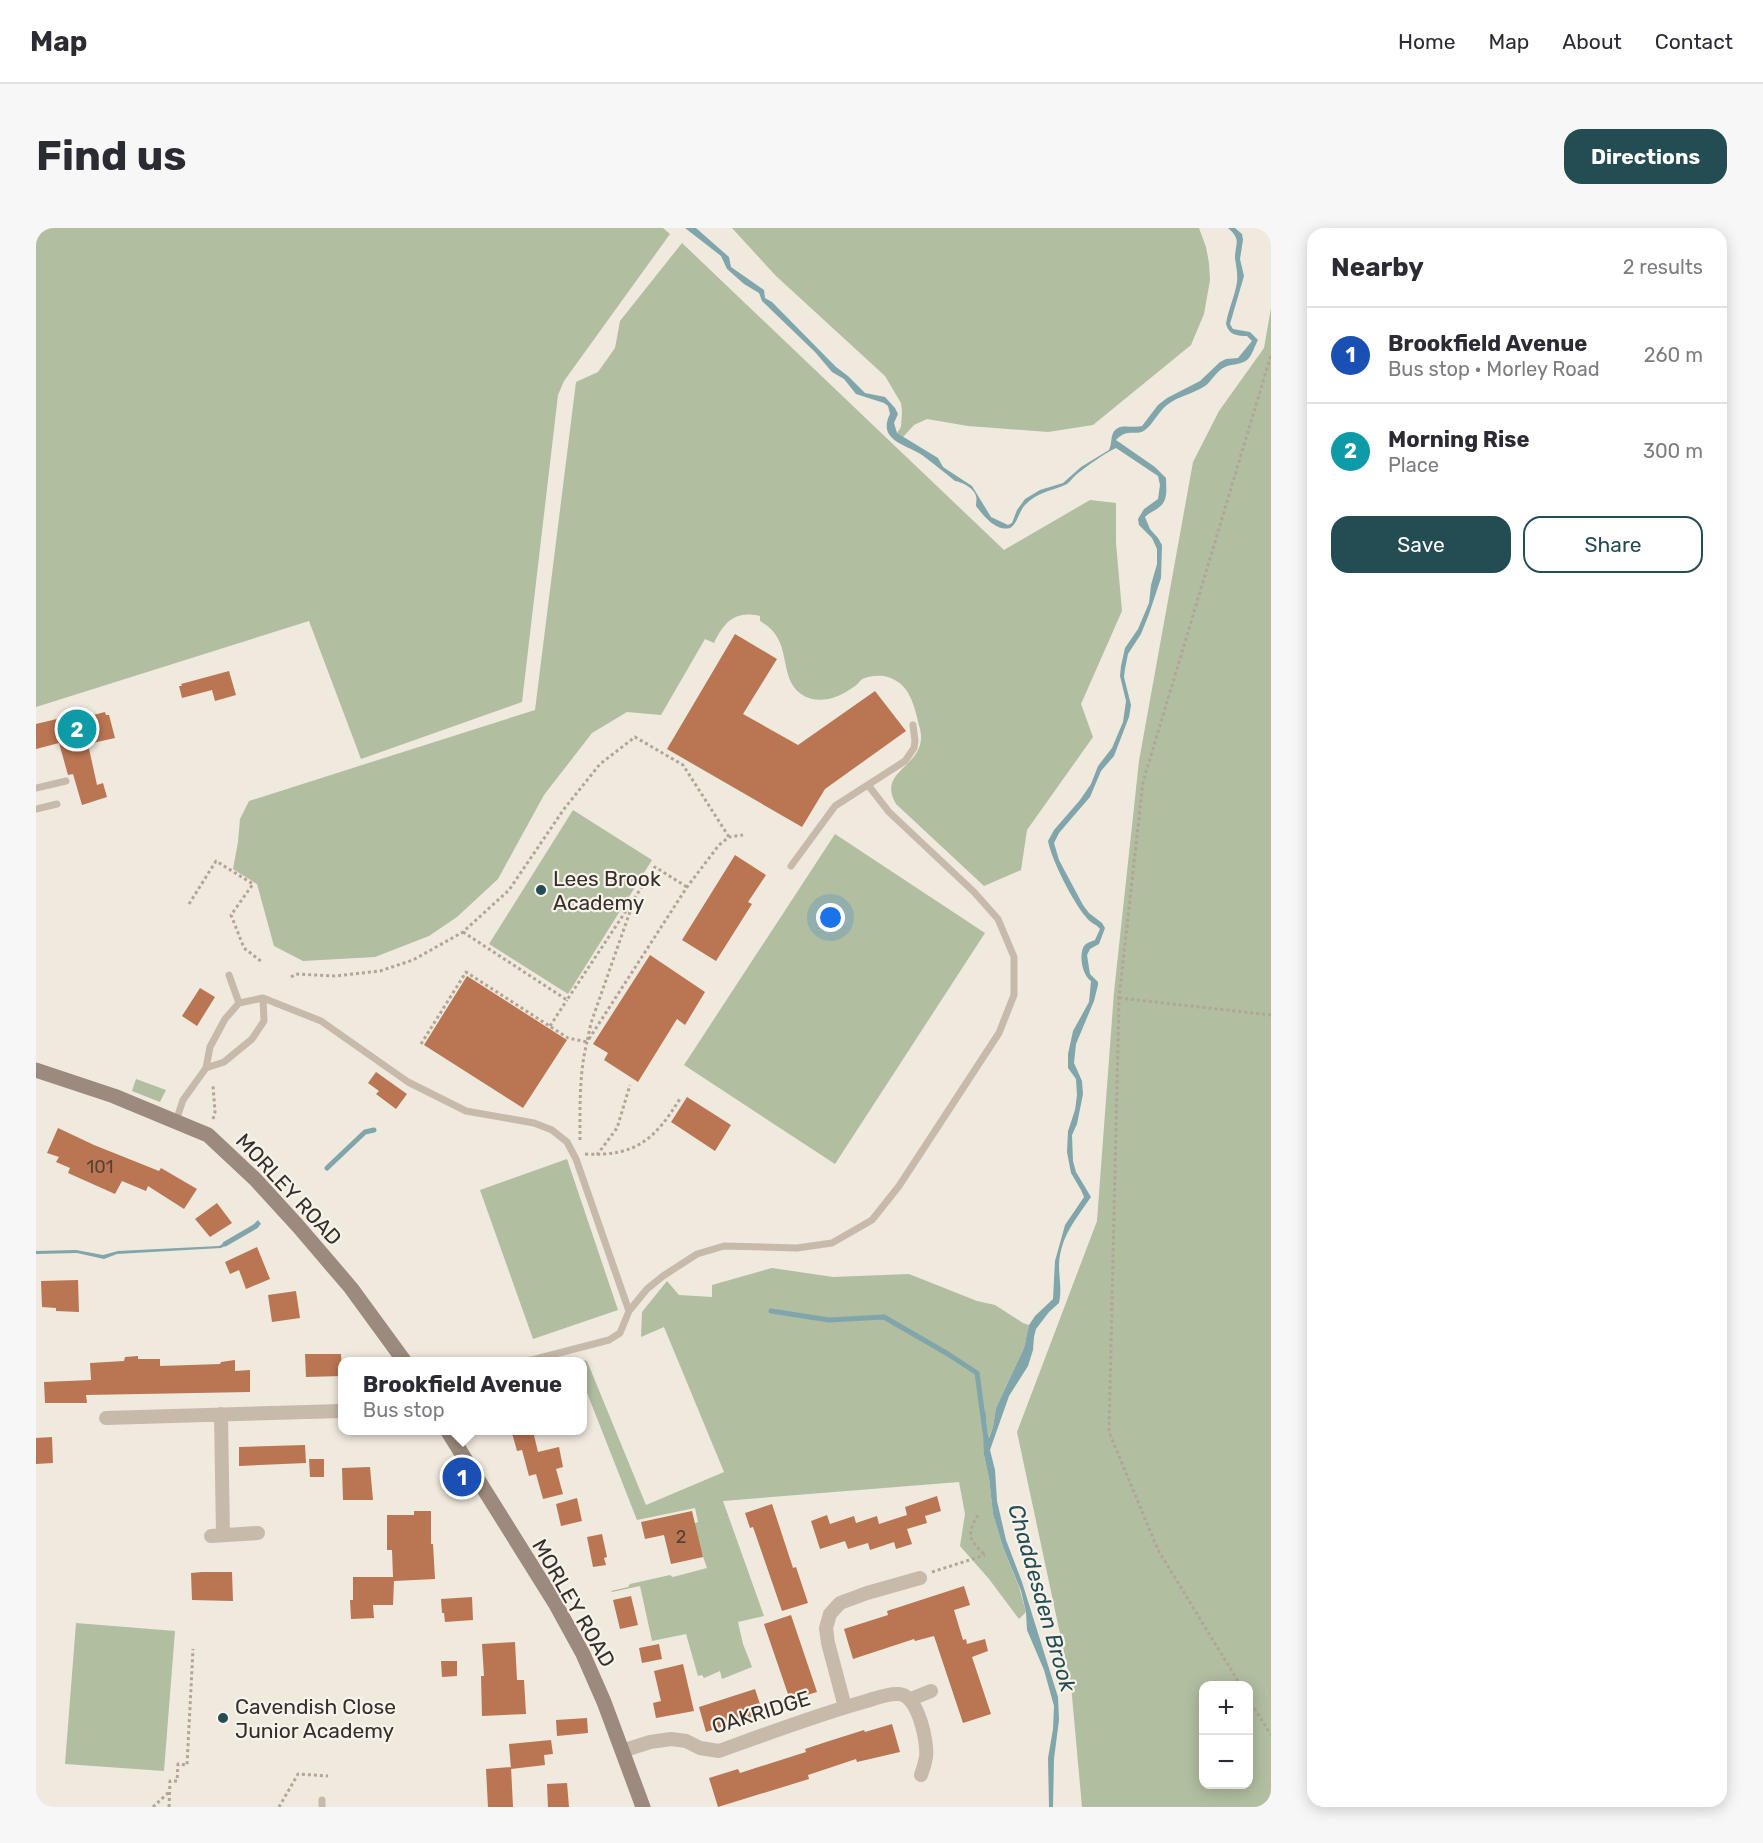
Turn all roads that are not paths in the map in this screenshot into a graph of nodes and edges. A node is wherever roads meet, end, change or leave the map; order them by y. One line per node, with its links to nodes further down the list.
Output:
1 (913, 725): 3 (lane)
2 (66, 781): 4 (lane)
3 (867, 785): 7 (lane); 14 (lane)
4 (36, 788)
5 (57, 804): 6 (lane)
6 (36, 808)
7 (791, 866)
8 (229, 975): 10 (lane)
9 (263, 998): 10 (lane); 11 (lane); 14 (lane)
10 (239, 1003): 11 (lane)
11 (206, 1068): 13 (lane)
12 (36, 1070): 13 (street, MORLEY ROAD)
13 (176, 1121): 15 (street, MORLEY ROAD)
14 (629, 1311): 16 (lane)
15 (401, 1357)
16 (543, 1357)
17 (338, 1411): 18 (street)
18 (220, 1414): 19 (street); 21 (street)
19 (106, 1418)
20 (449, 1435): 26 (street, MORLEY ROAD)
21 (258, 1533)
22 (920, 1578): 25 (street)
23 (931, 1691): 24 (street, OAKRIDGE)
24 (911, 1699): 25 (street, OAKRIDGE); 27 (street)
25 (845, 1707): 26 (street, OAKRIDGE)
26 (622, 1751): 28 (street, MORLEY ROAD)
27 (921, 1775)
28 (641, 1807)

